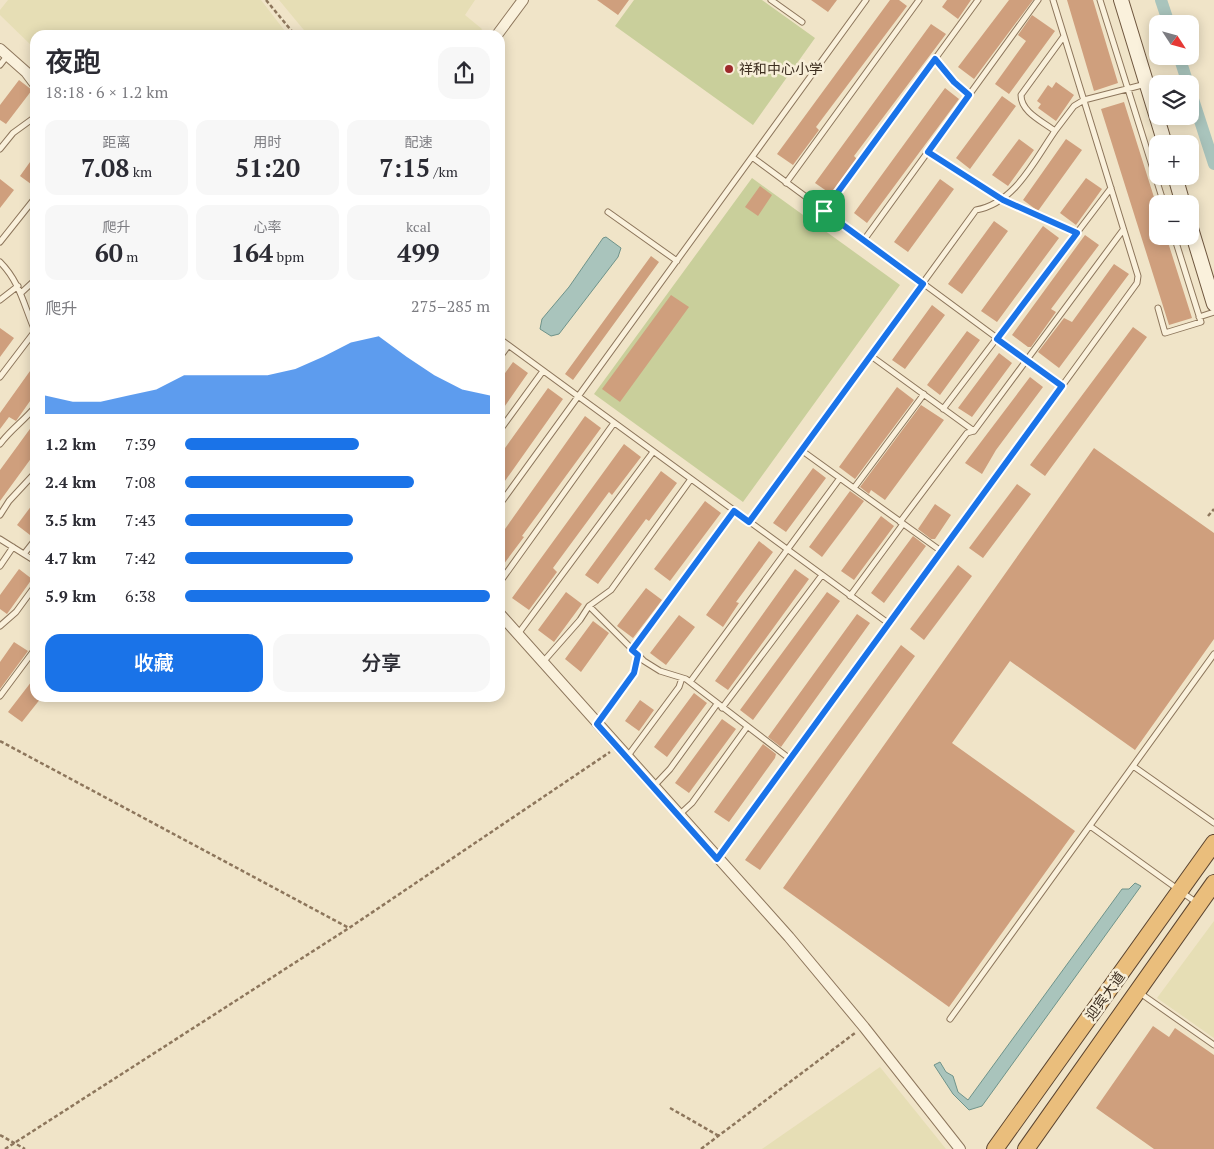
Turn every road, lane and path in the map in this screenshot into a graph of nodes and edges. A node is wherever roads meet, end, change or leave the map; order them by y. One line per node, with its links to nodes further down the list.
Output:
1 (266, 0): 12 (path)
2 (523, 0): 13 (street)
3 (771, 0): 11 (lane)
4 (866, 0): 28 (lane)
5 (919, 0): 29 (lane)
6 (978, 0): 16 (lane)
7 (1038, 0): 21 (lane)
8 (1053, 0): 14 (lane)
9 (1100, 0): 20 (lane)
10 (1121, 0): 19 (main road)
11 (802, 22)
12 (291, 30)
13 (501, 30)
14 (1064, 36): 22 (lane); 24 (lane)
15 (4, 52): 17 (lane); 18 (street)
16 (935, 59): 21 (lane); 34 (lane)
17 (0, 66)
18 (30, 77)
19 (1147, 84): 20 (lane); 25 (main road)
20 (1128, 88): 22 (lane); 31 (lane)
21 (969, 95): 27 (lane)
22 (1084, 100): 24 (lane); 30 (lane)
23 (30, 121): 26 (lane)
24 (1055, 131): 32 (lane)
25 (1162, 135)
26 (0, 149)
27 (928, 152): 32 (lane); 38 (lane)
28 (752, 158): 29 (lane); 42 (lane)
29 (786, 183): 34 (lane)
30 (1111, 188): 36 (lane); 37 (lane)
31 (1161, 195)
32 (1003, 200): 37 (lane); 44 (lane)
33 (30, 204): 39 (lane)
34 (824, 211): 38 (lane)
35 (608, 212): 42 (lane)
36 (1124, 230): 60 (lane); 63 (lane)
37 (1077, 233): 55 (lane)
38 (864, 240): 44 (lane)
39 (0, 242)
40 (1177, 245): 53 (lane)
41 (1196, 245): 49 (main road)
42 (677, 261): 65 (lane)
43 (0, 262): 46 (lane)
44 (923, 284): 55 (lane); 59 (lane)
45 (30, 285): 47 (lane)
46 (18, 286): 47 (lane); 48 (lane)
47 (22, 293): 52 (lane)
48 (0, 300)
49 (1214, 304)
50 (1158, 308): 53 (lane)
51 (1214, 312): 53 (lane)
52 (30, 316)
53 (1199, 317)
54 (30, 338): 62 (lane)
55 (997, 339): 60 (lane); 66 (lane)
56 (505, 343): 57 (lane)
57 (508, 346): 58 (lane); 61 (lane)
58 (505, 350)
59 (871, 356): 64 (lane); 72 (lane)
60 (1027, 360): 63 (lane); 70 (lane)
61 (543, 371): 65 (lane); 68 (lane)
62 (0, 377)
63 (1062, 386): 89 (lane)
64 (924, 394): 66 (lane); 77 (lane)
65 (578, 397): 69 (lane); 78 (lane)
66 (943, 409): 70 (lane)
67 (30, 414): 71 (lane)
68 (505, 423)
69 (614, 423): 73 (lane); 93 (lane)
70 (974, 431): 84 (lane)
71 (0, 444)
72 (801, 450): 74 (lane); 83 (lane)
73 (653, 452): 76 (lane); 101 (lane)
74 (840, 478): 77 (lane); 88 (lane)
75 (30, 479): 81 (lane)
76 (690, 479): 80 (lane); 97 (lane)
77 (854, 488): 84 (lane)
78 (505, 497)
79 (1214, 509): 82 (path)
80 (734, 511): 83 (lane); 102 (lane)
81 (0, 515)
82 (1208, 516)
83 (749, 522): 88 (lane)
84 (901, 523): 89 (lane); 96 (lane)
85 (0, 539): 87 (lane)
86 (30, 546): 90 (lane)
87 (13, 547): 90 (lane); 92 (lane)
88 (787, 550): 94 (lane); 108 (lane)
89 (941, 551): 99 (lane)
90 (24, 554): 91 (lane)
91 (30, 558)
92 (0, 566)
93 (505, 575)
94 (822, 575): 96 (lane); 110 (lane)
95 (30, 593): 100 (lane)
96 (850, 596): 99 (lane)
97 (589, 606): 102 (lane); 106 (lane)
98 (505, 620): 101 (street)
99 (888, 624): 116 (lane)
100 (0, 626)
101 (518, 634): 106 (street)
102 (632, 650): 104 (lane)
103 (1214, 654): 117 (lane)
104 (638, 655): 107 (lane); 111 (lane)
105 (30, 656): 109 (lane)
106 (543, 662): 111 (street)
107 (682, 678): 108 (lane); 115 (lane)
108 (690, 682): 110 (lane)
109 (0, 696)
110 (720, 706): 112 (lane); 118 (lane)
111 (597, 724): 114 (street)
112 (747, 727): 116 (lane); 119 (lane)
113 (0, 741): 127 (path)
114 (618, 747): 115 (street); 127 (path)
115 (627, 757): 118 (street)
116 (790, 759): 123 (lane)
117 (1133, 766): 120 (lane); 121 (lane)
118 (653, 787): 119 (street)
119 (679, 816): 123 (street)
120 (1214, 823)
121 (1090, 826): 125 (lane); 129 (lane)
122 (1214, 843): 125 (highway, 迎宾大道)
123 (717, 859): 130 (street)
124 (1214, 883): 126 (highway, 迎宾大道)
125 (1180, 891): 126 (lane); 140 (highway, 迎宾大道)
126 (1199, 904): 128 (highway, 迎宾大道)
127 (349, 928): 135 (path)
128 (1138, 991): 131 (lane); 141 (highway, 迎宾大道)
129 (950, 1019)
130 (864, 1026): 134 (path); 139 (street)
131 (1214, 1045)
132 (670, 1108): 134 (path)
133 (0, 1135): 135 (path)
134 (719, 1136): 138 (path)
135 (14, 1143): 136 (path); 137 (path)
136 (5, 1149)
137 (25, 1149)
138 (701, 1149)
139 (960, 1149)
140 (995, 1149)
141 (1026, 1149)

